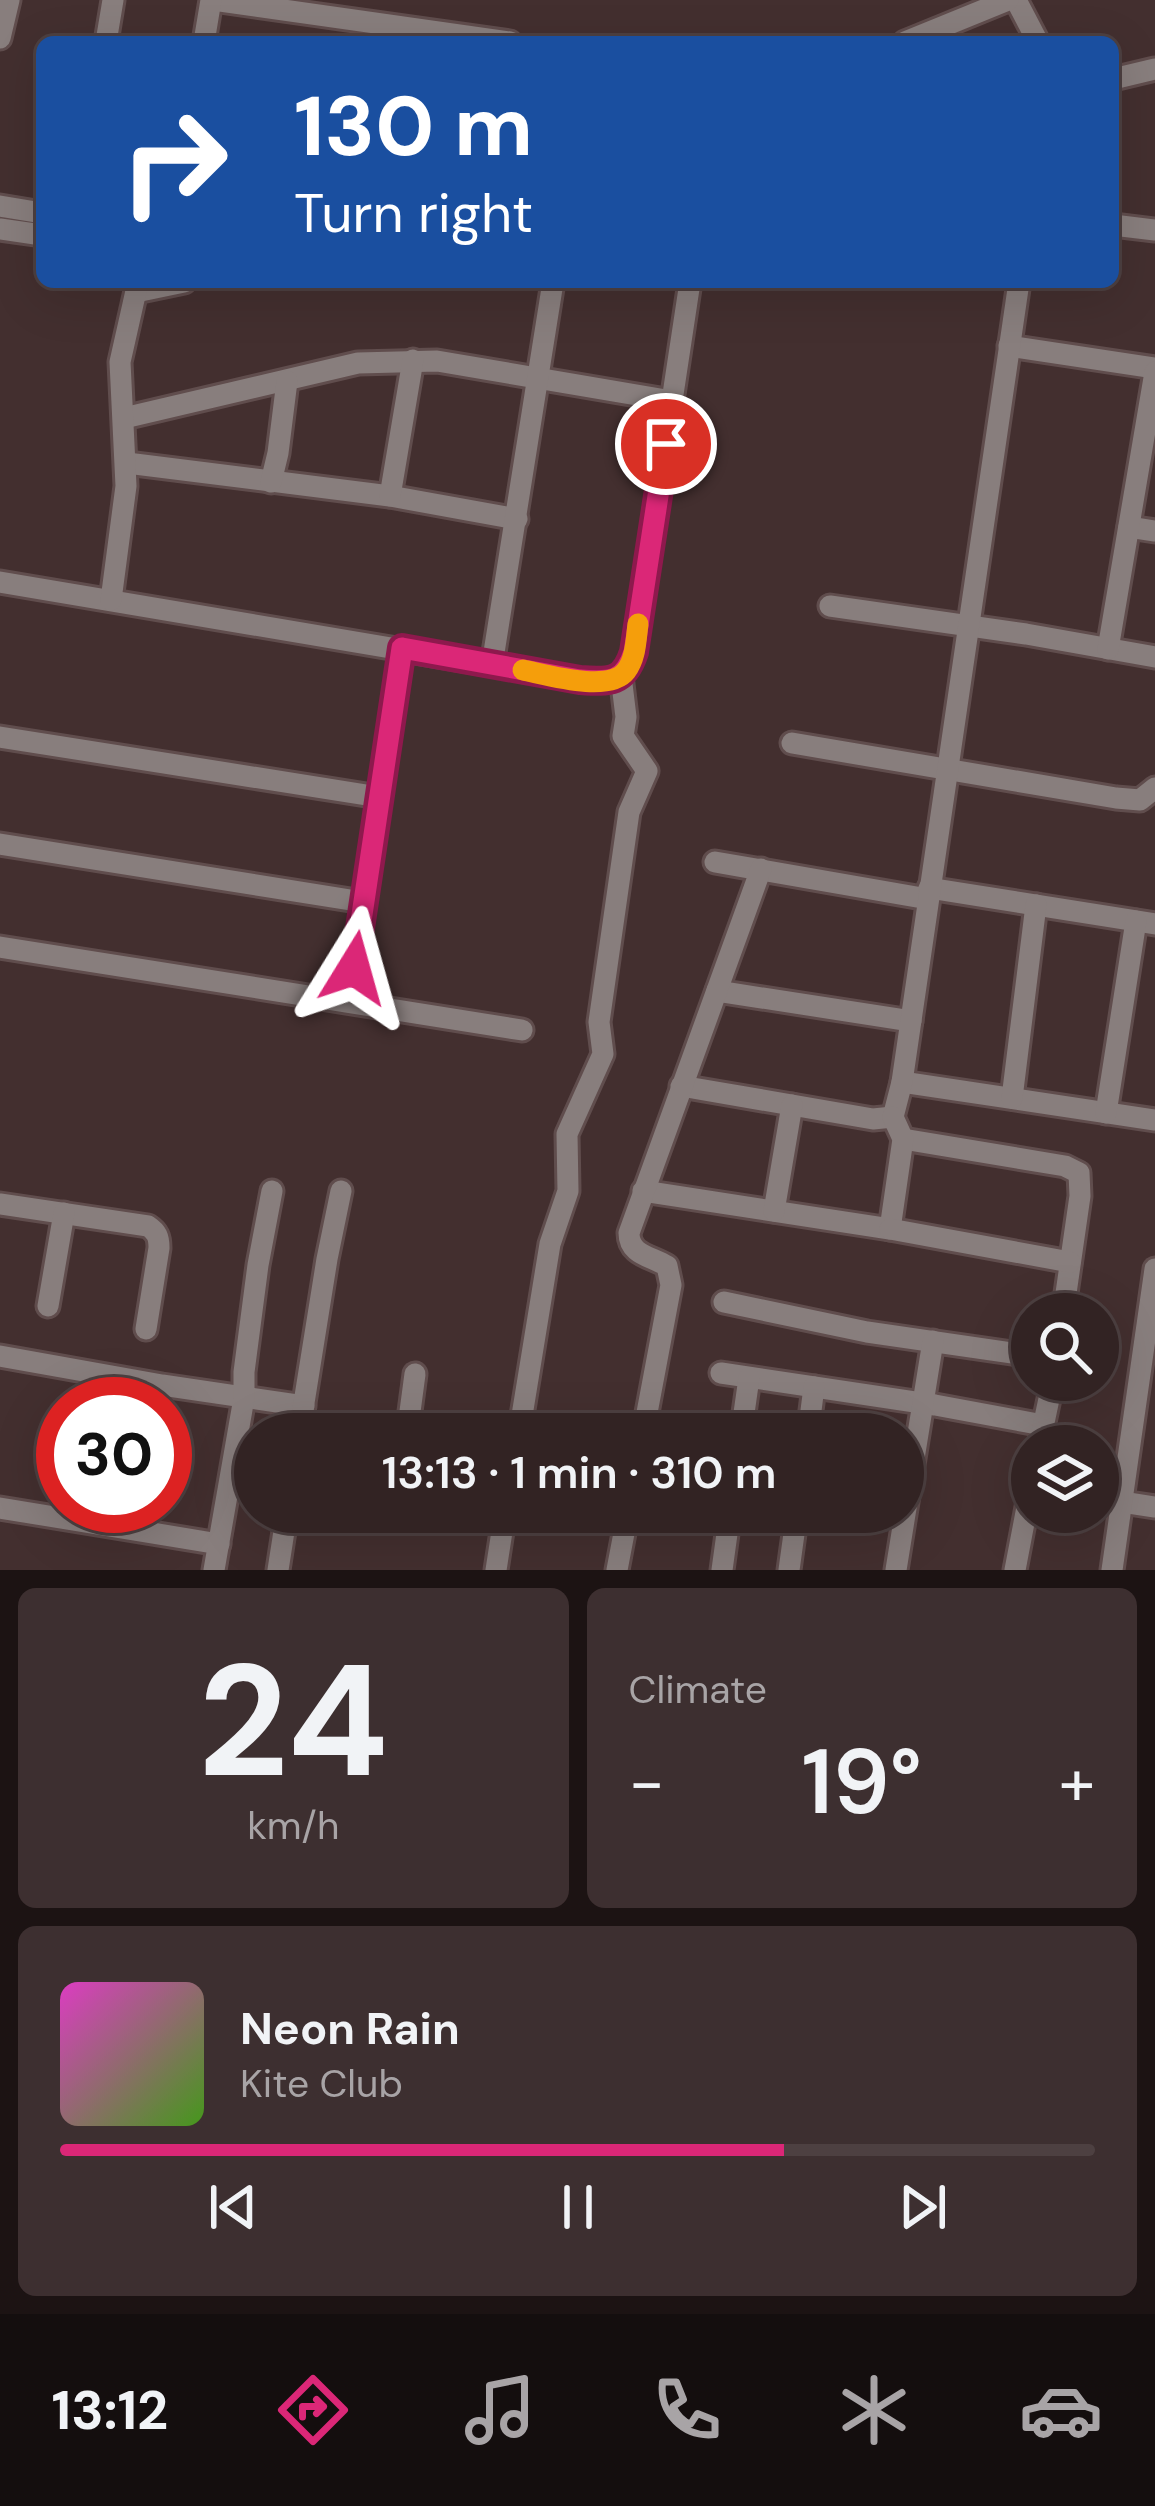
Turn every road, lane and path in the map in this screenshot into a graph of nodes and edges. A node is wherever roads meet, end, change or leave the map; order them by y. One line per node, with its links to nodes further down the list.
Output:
1 (9, 0): 12 (street)
2 (113, 0): 6 (street)
3 (212, 0): 5 (street); 7 (street)
4 (1012, 0): 10 (street); 11 (street)
5 (334, 17): 8 (street); 9 (street)
6 (107, 36)
7 (205, 36)
8 (332, 36)
9 (444, 36)
10 (919, 36)
11 (1034, 36)
12 (0, 38)
13 (1155, 69): 14 (street)
14 (1119, 78)
15 (0, 206): 16 (street)
16 (36, 212)
17 (1119, 226): 19 (street)
18 (0, 229): 20 (street)
19 (1155, 230)
20 (36, 234)
21 (137, 288): 31 (street)
22 (552, 288): 28 (street)
23 (689, 288): 30 (street)
24 (1018, 288): 25 (street)
25 (1009, 346): 27 (street); 41 (street)
26 (412, 359): 28 (street); 29 (street); 34 (street)
27 (1155, 370): 36 (street)
28 (538, 378): 30 (street); 35 (street)
29 (287, 381): 31 (street); 33 (street)
30 (672, 401): 46 (street)
31 (124, 418): 32 (street)
32 (127, 463): 33 (street); 39 (street)
33 (271, 482): 34 (street)
34 (390, 496): 35 (street)
35 (517, 519): 45 (street)
36 (1129, 527): 37 (street); 43 (street)
37 (1155, 531)
38 (0, 582): 39 (street)
39 (111, 600): 42 (street)
40 (830, 606): 41 (street)
41 (967, 626): 43 (street); 49 (street)
42 (402, 648): 45 (street); 51 (street)
43 (1108, 649): 44 (street)
44 (1155, 657)
45 (492, 665): 46 (street)
46 (621, 676): 99 (street)
47 (0, 737): 51 (street)
48 (792, 743): 49 (street)
49 (946, 770): 50 (street); 55 (street)
50 (1155, 788)
51 (379, 797): 56 (street)
52 (0, 844): 56 (street)
53 (716, 862): 54 (street)
54 (761, 869): 55 (street); 60 (street)
55 (928, 894): 57 (street); 62 (street)
56 (363, 902): 61 (street)
57 (1036, 905): 58 (street); 66 (street)
58 (1145, 922): 68 (street)
59 (0, 947): 61 (street)
60 (718, 991): 62 (street); 65 (street)
61 (349, 1001): 63 (street)
62 (911, 1021): 64 (street)
63 (522, 1030)
64 (902, 1082): 66 (street); 69 (street)
65 (681, 1086): 67 (street); 74 (street)
66 (1012, 1098): 68 (street)
67 (792, 1105): 69 (street); 76 (street)
68 (1106, 1113): 70 (street)
69 (892, 1117): 71 (street)
70 (1155, 1120)
71 (904, 1139): 78 (street); 79 (street)
72 (272, 1191): 94 (street)
73 (341, 1191): 96 (street)
74 (643, 1191): 76 (street); 100 (street)
75 (0, 1204): 77 (street)
76 (774, 1211): 78 (street)
77 (64, 1213): 83 (street); 85 (street)
78 (890, 1229): 79 (street)
79 (1070, 1262): 81 (street)
80 (1155, 1269): 84 (street)
81 (1066, 1293)
82 (724, 1302): 86 (street)
83 (48, 1306)
84 (1151, 1312): 89 (street)
85 (146, 1329)
86 (933, 1341): 87 (street); 95 (street)
87 (1011, 1353)
88 (0, 1356): 94 (street)
89 (1147, 1371): 104 (street)
90 (721, 1373): 92 (street)
91 (415, 1374): 98 (street)
92 (749, 1378): 93 (street); 101 (street)
93 (814, 1387): 95 (street); 102 (street)
94 (244, 1398): 96 (street); 113 (street)
95 (923, 1403): 103 (street); 120 (street)
96 (304, 1406): 97 (street)
97 (303, 1413)
98 (410, 1413)
99 (522, 1413)
100 (647, 1413)
101 (744, 1413)
102 (811, 1413)
103 (1011, 1428)
104 (1122, 1502): 105 (street); 122 (street)
105 (1155, 1507)
106 (0, 1508): 113 (street)
107 (285, 1533): 114 (street)
108 (502, 1533): 116 (street)
109 (624, 1533): 117 (street)
110 (727, 1533): 118 (street)
111 (794, 1533): 119 (street)
112 (1023, 1533): 121 (street)
113 (219, 1544): 115 (street)
114 (281, 1569)
115 (214, 1570)
116 (496, 1570)
117 (617, 1570)
118 (722, 1570)
119 (789, 1570)
120 (896, 1570)
121 (1016, 1570)
122 (1112, 1570)

